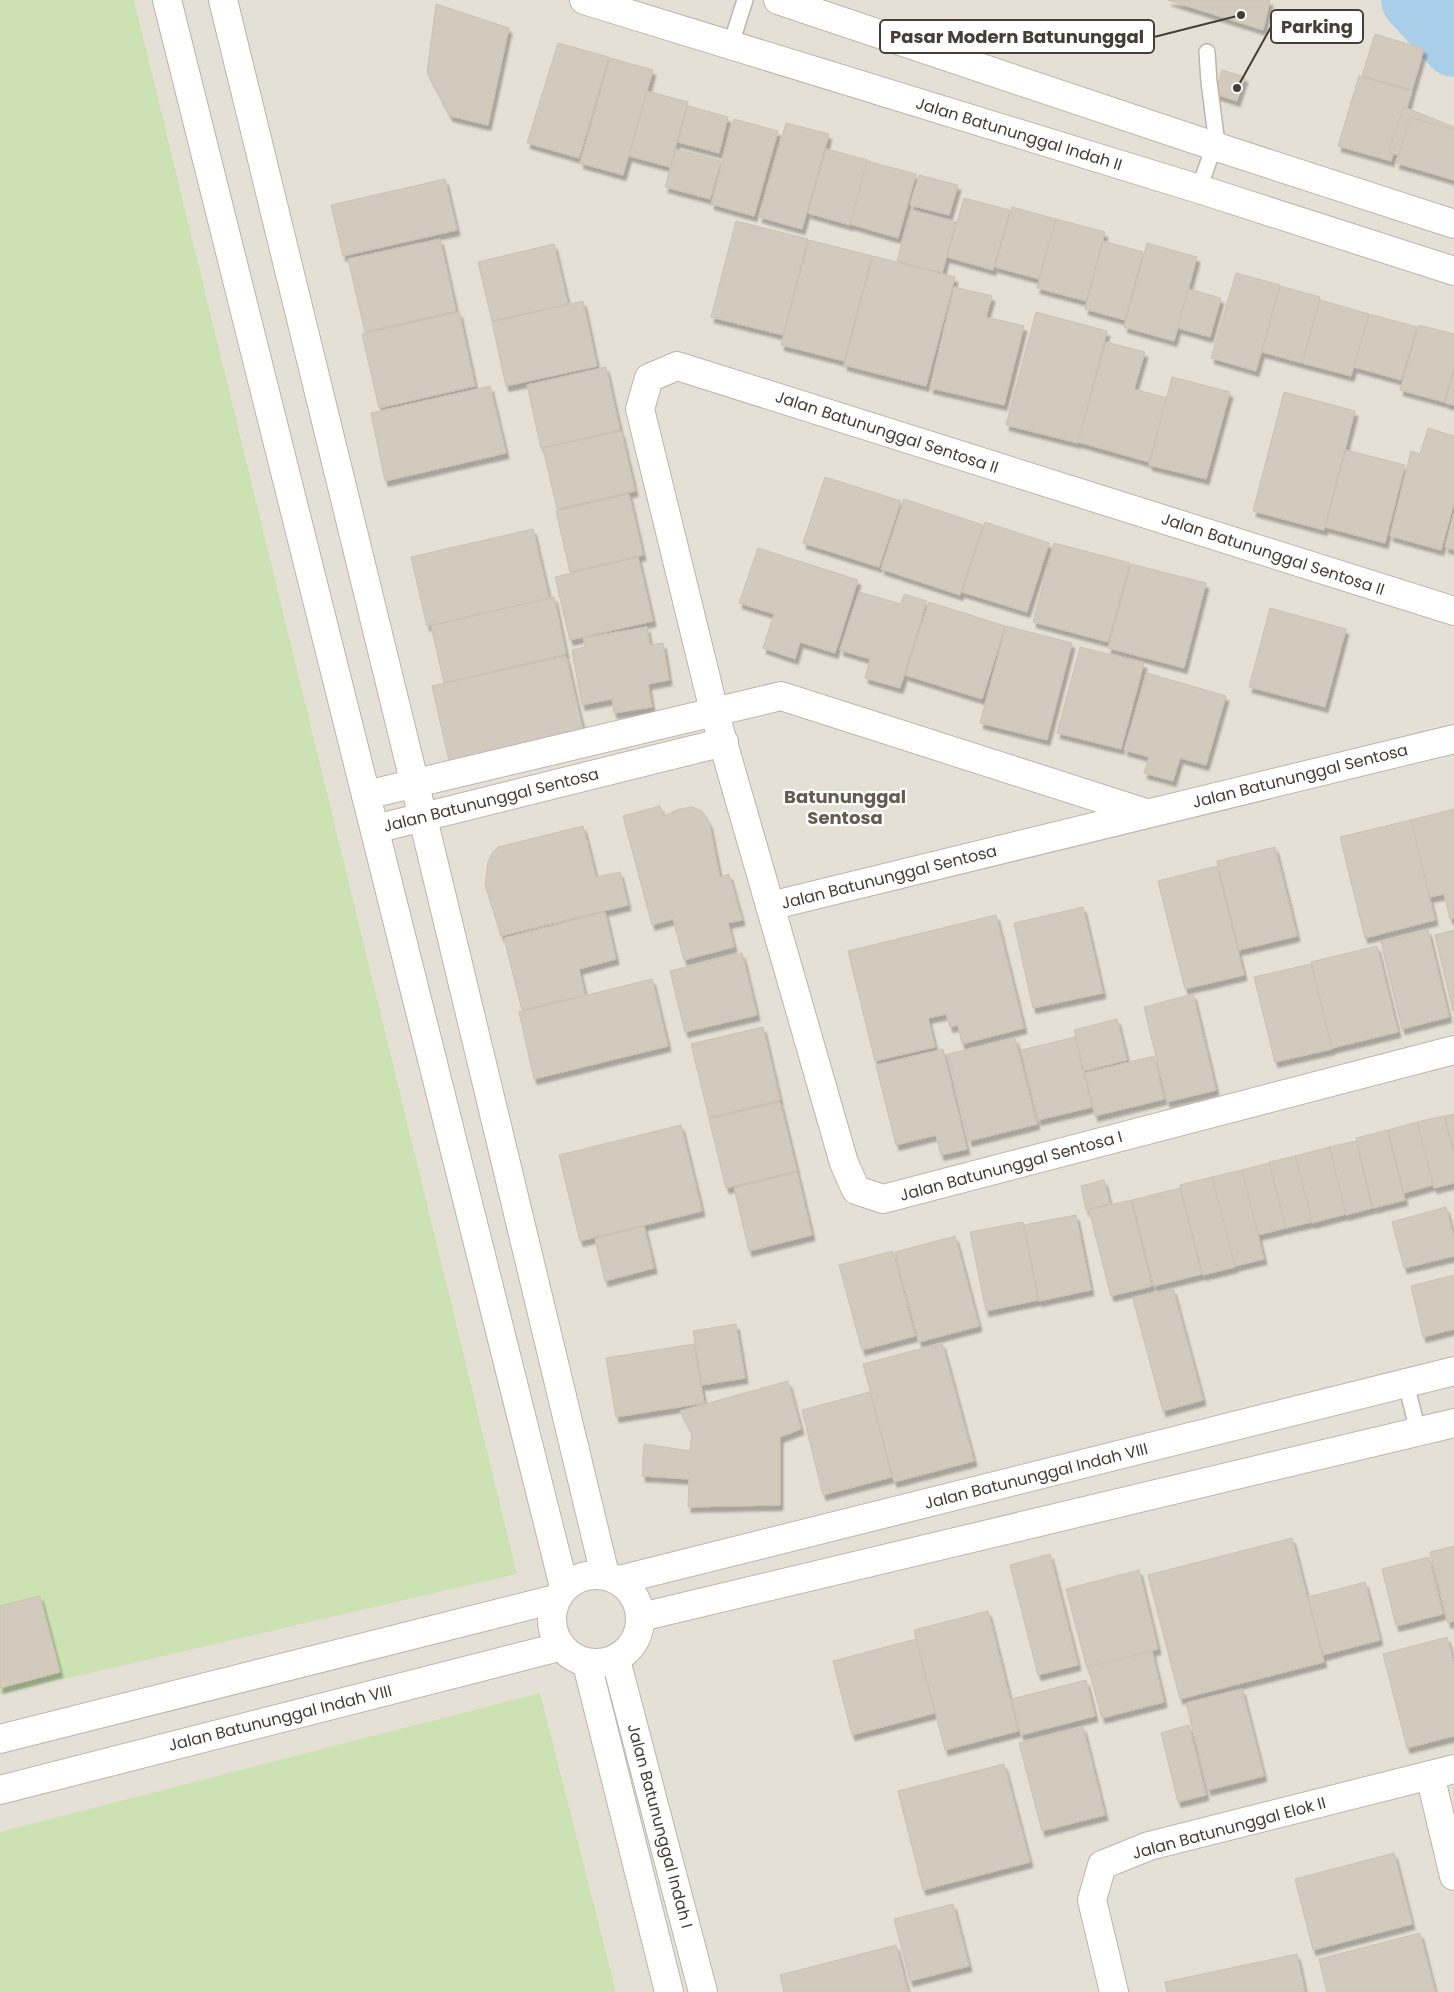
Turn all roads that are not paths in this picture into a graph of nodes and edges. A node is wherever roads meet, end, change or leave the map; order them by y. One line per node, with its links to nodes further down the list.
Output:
1 (167, 0): 17 (street)
2 (223, 0): 16 (street)
3 (584, 0): 6 (street, Jalan Batununggal Indah II)
4 (745, 0): 6 (lane)
5 (778, 0): 8 (street)
6 (730, 44): 9 (street, Jalan Batununggal Indah II)
7 (1207, 52): 8 (lane)
8 (1215, 141): 9 (lane); 10 (street)
9 (1199, 189): 11 (street, Jalan Batununggal Indah II)
10 (1454, 224)
11 (1454, 271)
12 (1454, 611): 13 (street, Jalan Batununggal Sentosa II)
13 (714, 711): 15 (street, Jalan Batununggal Sentosa); 16 (street, Jalan Batununggal Sentosa); 18 (street, Jalan Batununggal Sentosa)
14 (1454, 739): 18 (street, Jalan Batununggal Sentosa)
15 (724, 742): 19 (street, Jalan Batununggal Sentosa); 21 (street, Jalan Batununggal Sentosa)
16 (415, 785): 17 (street, Jalan Batununggal Sentosa); 19 (street)
17 (366, 795): 20 (street)
18 (1146, 813): 21 (street, Jalan Batununggal Sentosa)
19 (422, 818): 20 (street, Jalan Batununggal Sentosa); 27 (street)
20 (375, 829): 28 (street)
21 (770, 906): 22 (street, Jalan Batununggal Sentosa I)
22 (1454, 1050)
23 (1454, 1371): 24 (street, Jalan Batununggal Indah VIII)
24 (1406, 1383): 26 (lane); 27 (street, Jalan Batununggal Indah VIII)
25 (1454, 1424): 26 (street)
26 (1418, 1432): 29 (street)
27 (612, 1578): 28 (street); 29 (street)
28 (559, 1593): 30 (street); 33 (street)
29 (641, 1617): 31 (street)
30 (559, 1647): 32 (street); 35 (street, Jalan Batununggal Indah VIII)
31 (616, 1660): 32 (street); 38 (street, Jalan Batununggal Indah I)
32 (587, 1664): 37 (street, Jalan Batununggal Indah I)
33 (0, 1739)
34 (1442, 1772): 36 (street); 39 (street, Jalan Batununggal Elok II)
35 (0, 1790)
36 (1454, 1876)
37 (669, 1992)
38 (703, 1992)
39 (1114, 1992)

